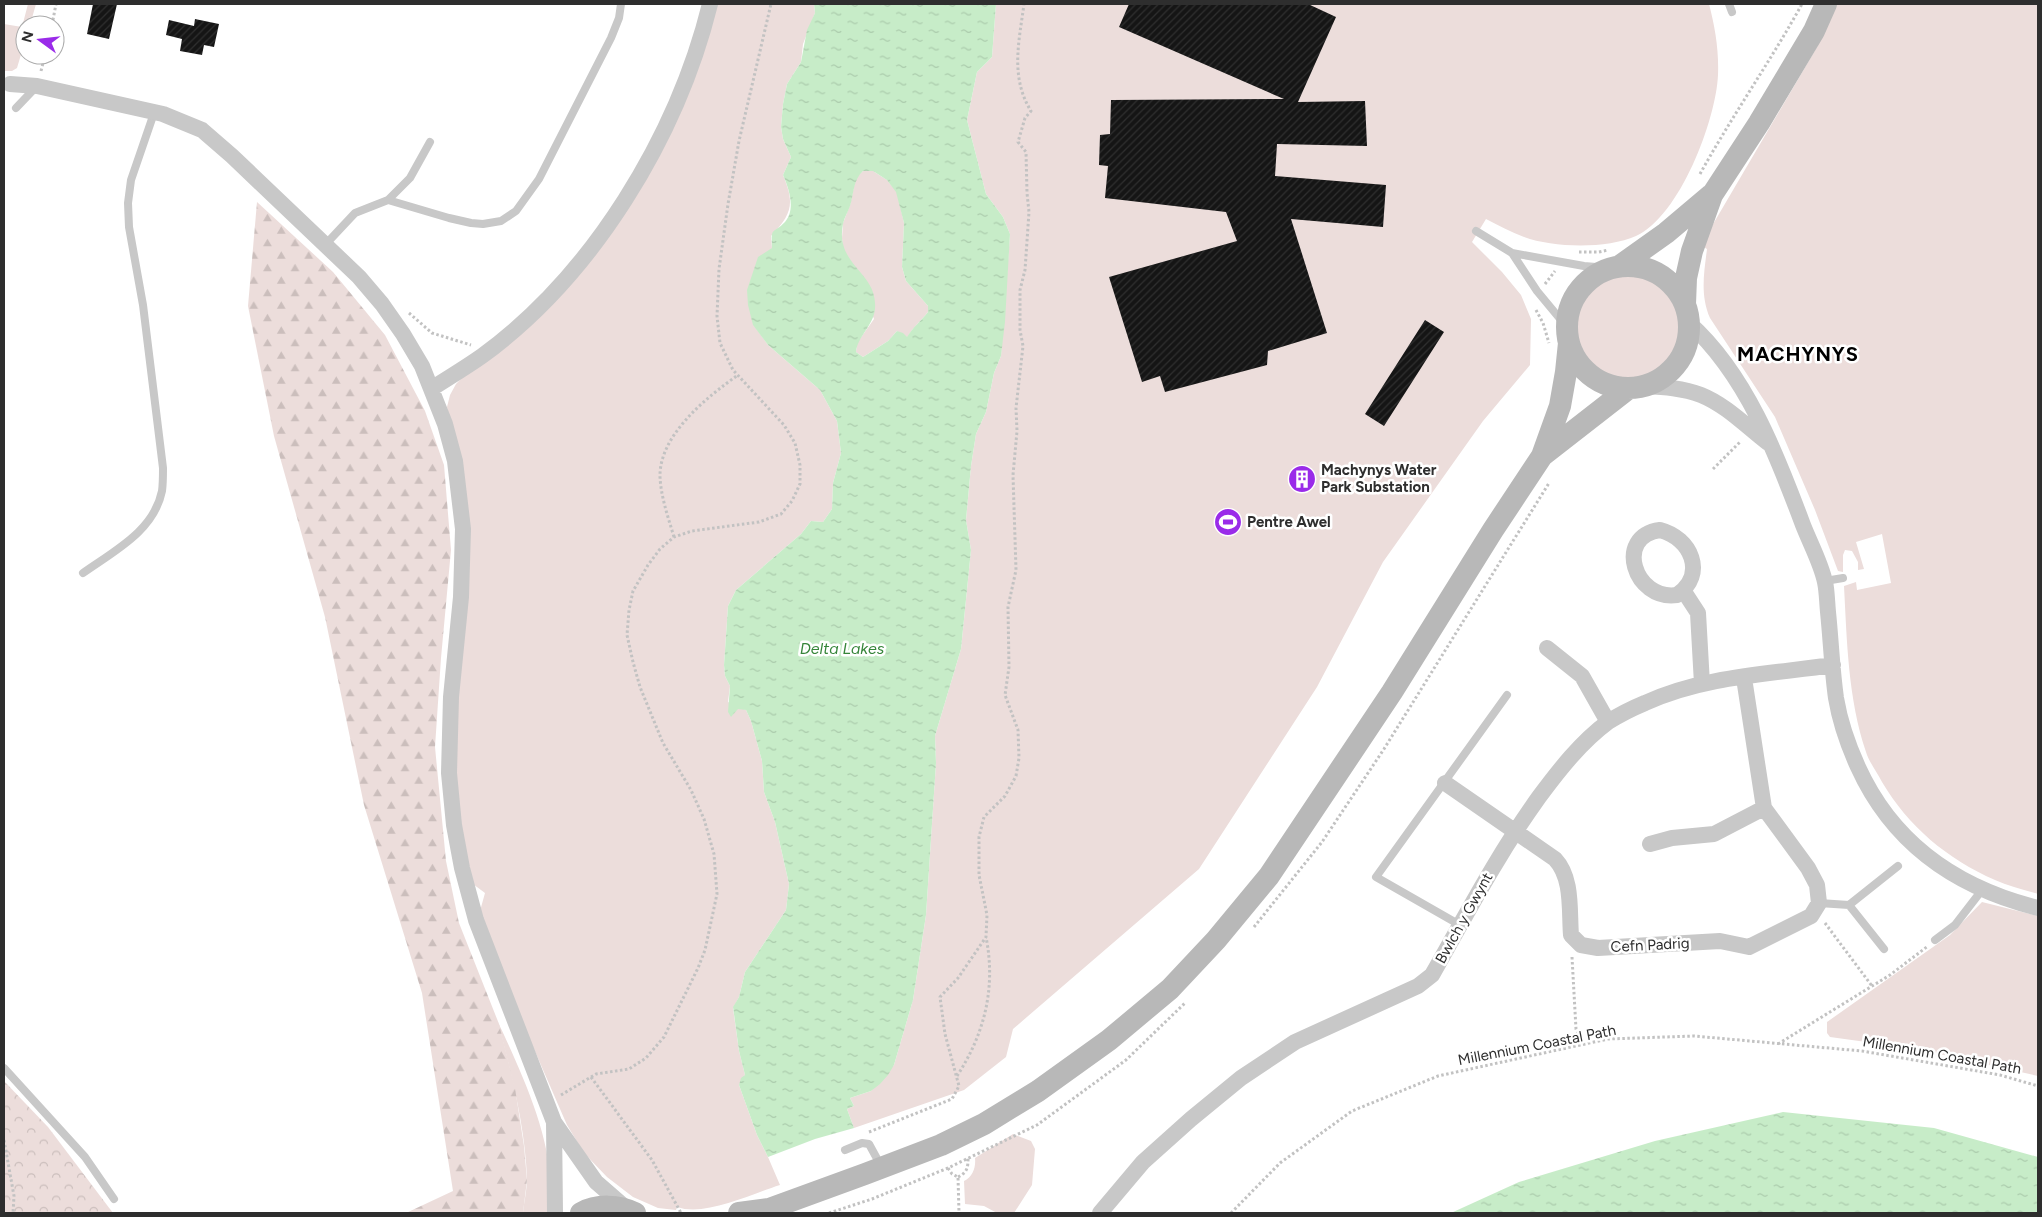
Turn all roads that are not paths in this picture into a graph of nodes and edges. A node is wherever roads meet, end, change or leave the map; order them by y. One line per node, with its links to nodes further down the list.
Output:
1 (621, 4): 12 (lane)
2 (710, 4): 20 (street)
3 (1729, 4): 5 (lane)
4 (1826, 4): 11 (main road)
5 (1732, 8)
6 (7, 85): 7 (street)
7 (37, 86): 8 (lane); 9 (street)
8 (16, 108)
9 (154, 113): 14 (street); 23 (lane)
10 (430, 142): 12 (lane)
11 (1704, 188): 16 (main road); 17 (main road)
12 (388, 200): 14 (lane)
13 (1476, 230): 15 (lane)
14 (325, 245): 20 (street)
15 (1512, 252): 16 (lane); 18 (lane)
16 (1615, 261): 17 (main road); 18 (main road)
17 (1687, 314): 19 (main road); 21 (street)
18 (1562, 339): 19 (main road); 22 (main road)
19 (1637, 387): 21 (street); 22 (main road)
20 (431, 389): 46 (street)
21 (1769, 444): 25 (street)
22 (1542, 456): 48 (main road)
23 (83, 573)
24 (1843, 578): 25 (lane)
25 (1825, 581): 28 (street)
26 (1683, 590): 30 (street)
27 (1547, 648): 32 (street)
28 (1833, 665): 29 (street, Bwlch y Gwynt); 38 (street)
29 (1744, 678): 30 (street, Bwlch y Gwynt); 34 (street)
30 (1702, 684): 32 (street, Bwlch y Gwynt)
31 (1506, 695): 33 (lane)
32 (1608, 722): 35 (street, Bwlch y Gwynt)
33 (1445, 783): 35 (street, Cefn Padrig); 42 (lane)
34 (1764, 808): 36 (street); 40 (street)
35 (1514, 832): 40 (street, Cefn Padrig); 42 (street, Bwlch y Gwynt)
36 (1650, 844)
37 (1898, 866): 39 (lane)
38 (1982, 890): 41 (street); 43 (lane)
39 (1849, 905): 40 (lane); 44 (lane)
40 (1817, 906)
41 (2038, 908)
42 (1460, 925): 55 (street, Bwlch y Gwynt)
43 (1935, 940)
44 (1884, 948)
45 (4, 1068): 49 (lane)
46 (554, 1122): 50 (street); 52 (street)
47 (845, 1150): 48 (lane)
48 (873, 1171): 51 (main road)
49 (114, 1199)
50 (631, 1211): 53 (main road)
51 (766, 1211): 54 (main road)
52 (554, 1213)
53 (581, 1213)
54 (738, 1213)
55 (1100, 1213)

